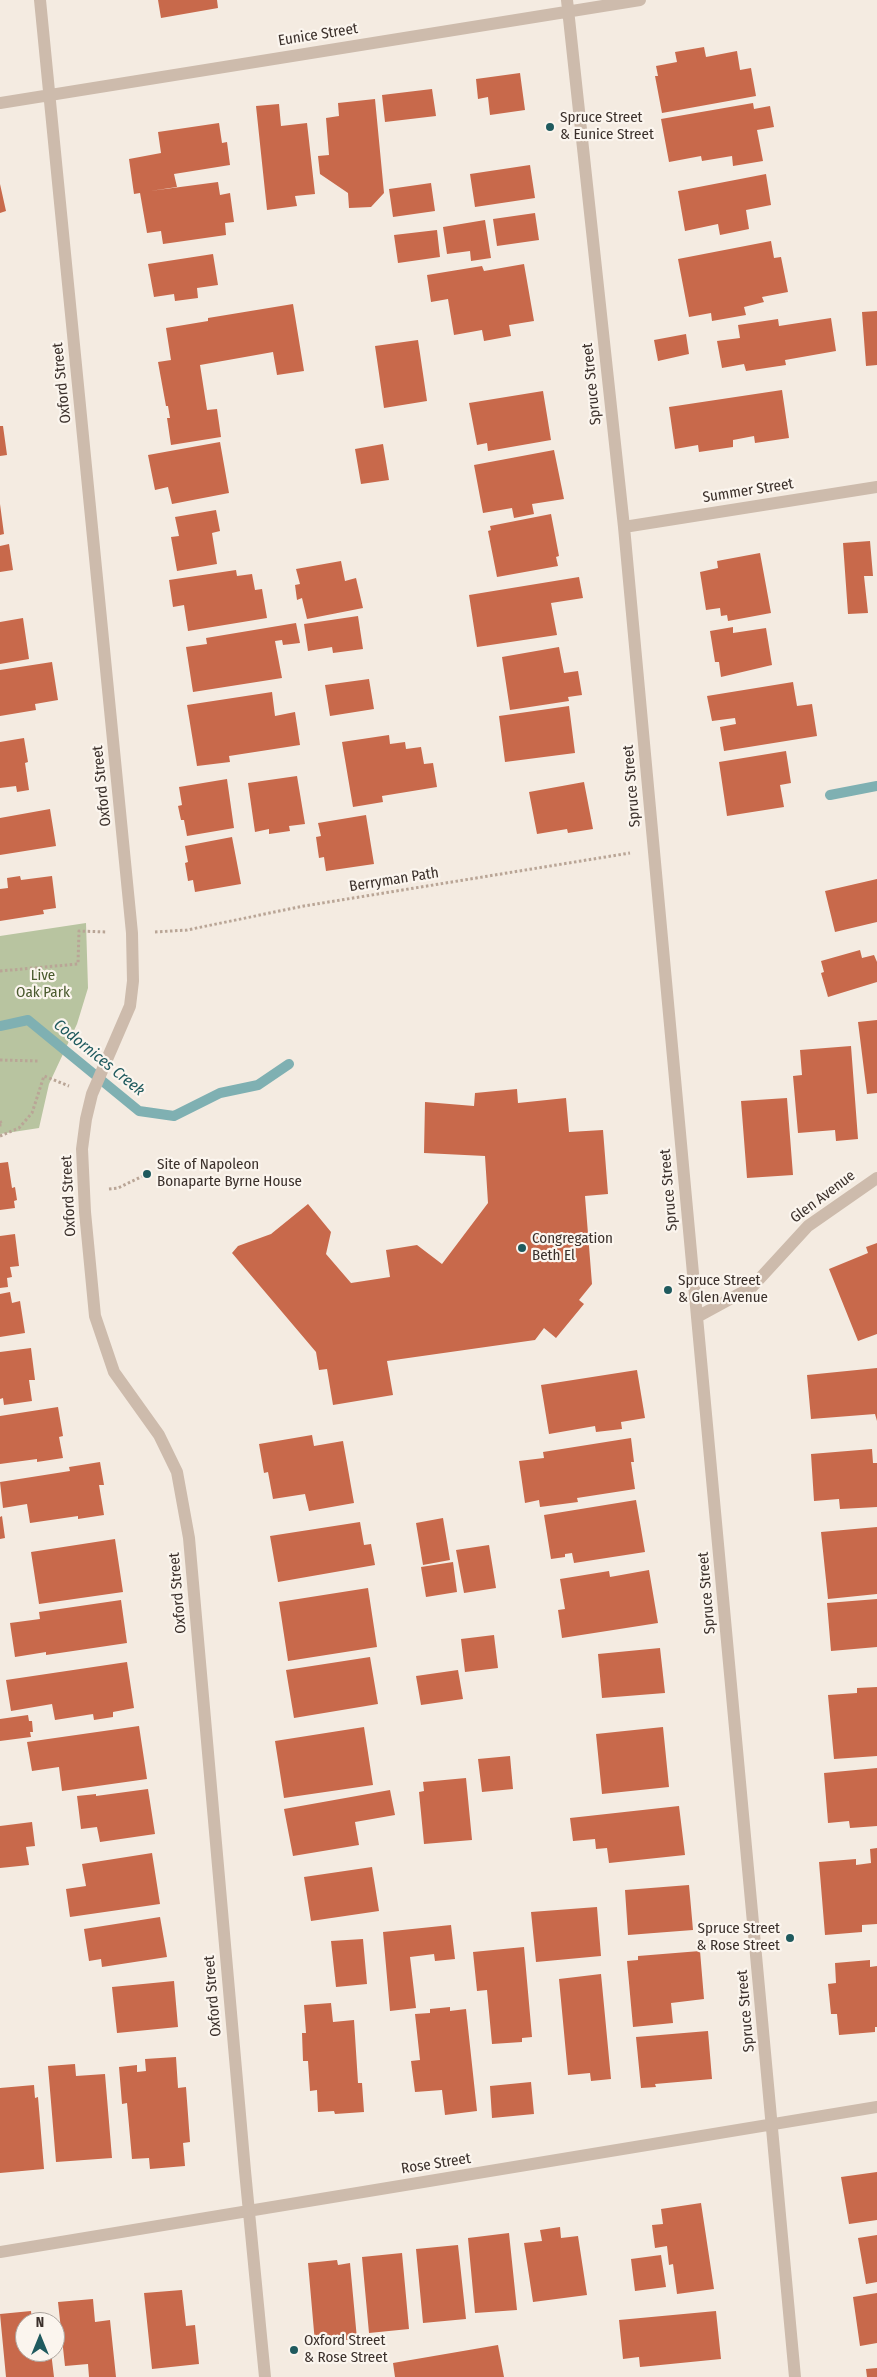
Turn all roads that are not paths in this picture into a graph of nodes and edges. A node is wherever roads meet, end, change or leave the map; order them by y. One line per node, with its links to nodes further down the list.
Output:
1 (40, 0): 4 (street, Oxford Street)
2 (640, 0): 3 (street, Eunice Street)
3 (567, 6): 4 (street, Eunice Street); 7 (street, Spruce Street)
4 (50, 94): 5 (street, Eunice Street); 12 (street, Oxford Street)
5 (0, 103)
6 (877, 487): 7 (street, Summer Street)
7 (624, 527): 9 (street, Spruce Street)
8 (877, 1178): 9 (street, Glen Avenue)
9 (697, 1317): 11 (street, Spruce Street)
10 (877, 2107): 11 (street, Rose Street)
11 (772, 2124): 12 (street, Rose Street); 15 (street, Spruce Street)
12 (249, 2210): 13 (street, Rose Street); 14 (street, Oxford Street)
13 (0, 2252)
14 (265, 2377)
15 (795, 2377)

